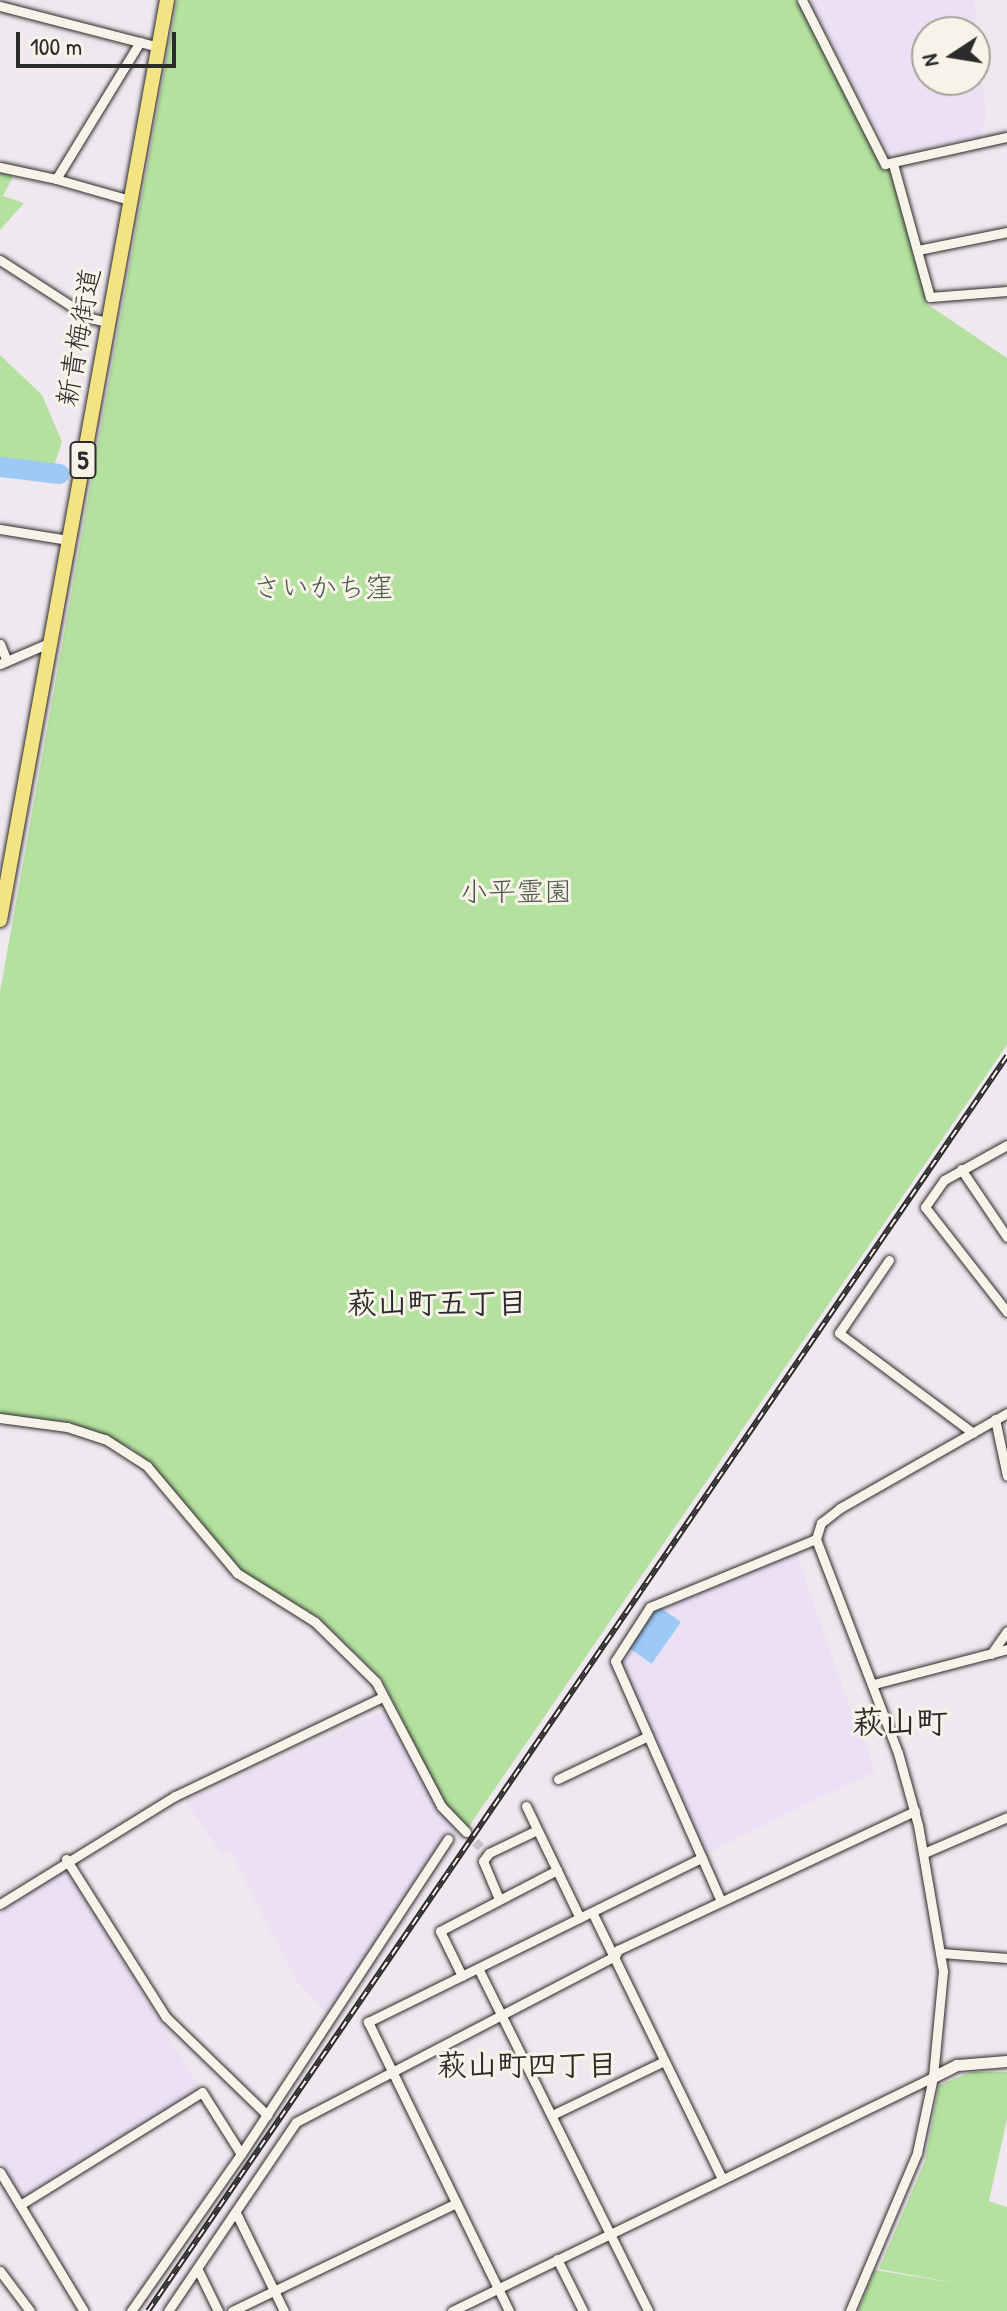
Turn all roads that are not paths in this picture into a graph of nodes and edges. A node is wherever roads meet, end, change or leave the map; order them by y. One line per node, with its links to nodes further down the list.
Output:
1 (167, 0): 5 (main road, 新青梅街道 / 5)
2 (802, 0): 7 (street)
3 (0, 6): 4 (street)
4 (140, 42): 5 (street); 9 (street)
5 (158, 47): 10 (main road, 新青梅街道 / 5)
6 (1007, 137): 7 (street)
7 (893, 164): 12 (street)
8 (0, 167): 9 (street)
9 (56, 179): 10 (street)
10 (129, 200): 15 (main road, 新青梅街道 / 5)
11 (1007, 232): 12 (street)
12 (918, 250): 14 (street)
13 (0, 260): 15 (street)
14 (1007, 291)
15 (107, 322): 17 (main road, 新青梅街道 / 5)
16 (0, 529): 17 (street)
17 (68, 540): 18 (main road, 新青梅街道 / 5)
18 (51, 642): 20 (street); 21 (main road, 新青梅街道 / 5)
19 (0, 644): 20 (street)
20 (4, 662)
21 (0, 920)
22 (1007, 1146): 23 (street)
23 (961, 1169): 24 (street); 26 (street)
24 (1007, 1237)
25 (889, 1260): 30 (street)
26 (1007, 1312)
27 (1007, 1413): 29 (street)
28 (0, 1418): 37 (street)
29 (995, 1419): 30 (street); 31 (street)
30 (973, 1433): 32 (street)
31 (1007, 1476)
32 (816, 1539): 36 (street); 38 (street)
33 (1007, 1631): 35 (street)
34 (1007, 1649): 35 (street)
35 (991, 1654): 36 (street)
36 (874, 1684): 41 (street)
37 (383, 1697): 44 (street); 48 (street)
38 (648, 1736): 39 (street); 47 (street)
39 (558, 1779)
40 (526, 1806): 43 (street)
41 (915, 1811): 46 (street); 51 (street)
42 (1007, 1817): 46 (street)
43 (537, 1830): 49 (street); 50 (street)
44 (466, 1832)
45 (448, 1839): 65 (street)
46 (924, 1853): 55 (street)
47 (702, 1858): 51 (street); 53 (street)
48 (66, 1859): 52 (street); 65 (street)
49 (557, 1870): 50 (street); 54 (street)
50 (499, 1899): 59 (street)
51 (720, 1899): 56 (street)
52 (0, 1904)
53 (592, 1912): 54 (street); 56 (street)
54 (580, 1918): 58 (street)
55 (941, 1953): 57 (street); 64 (street)
56 (615, 1956): 60 (street); 61 (street)
57 (1007, 1958)
58 (478, 1968): 59 (street); 60 (street)
59 (462, 1976): 63 (street)
60 (503, 2016): 63 (street); 66 (street)
61 (664, 2061): 66 (street); 69 (street)
62 (1007, 2061): 64 (street)
63 (393, 2075): 70 (street); 72 (street)
64 (933, 2077): 69 (street); 90 (street)
65 (267, 2115): 67 (street)
66 (552, 2115): 73 (street)
67 (241, 2154): 71 (street); 81 (street)
68 (0, 2172): 71 (street)
69 (722, 2179): 73 (street)
70 (456, 2203): 77 (street); 78 (street)
71 (20, 2205): 79 (street)
72 (236, 2213): 75 (street); 78 (street)
73 (610, 2233): 74 (street); 89 (street)
74 (557, 2259): 77 (street); 88 (street)
75 (198, 2270): 82 (street); 83 (street)
76 (0, 2271): 80 (street)
77 (498, 2288): 86 (street); 87 (street)
78 (274, 2290): 84 (street); 85 (street)
79 (82, 2310)
80 (30, 2311)
81 (131, 2311)
82 (168, 2311)
83 (218, 2311)
84 (232, 2311)
85 (284, 2311)
86 (452, 2311)
87 (509, 2311)
88 (583, 2311)
89 (648, 2311)
90 (850, 2311)

